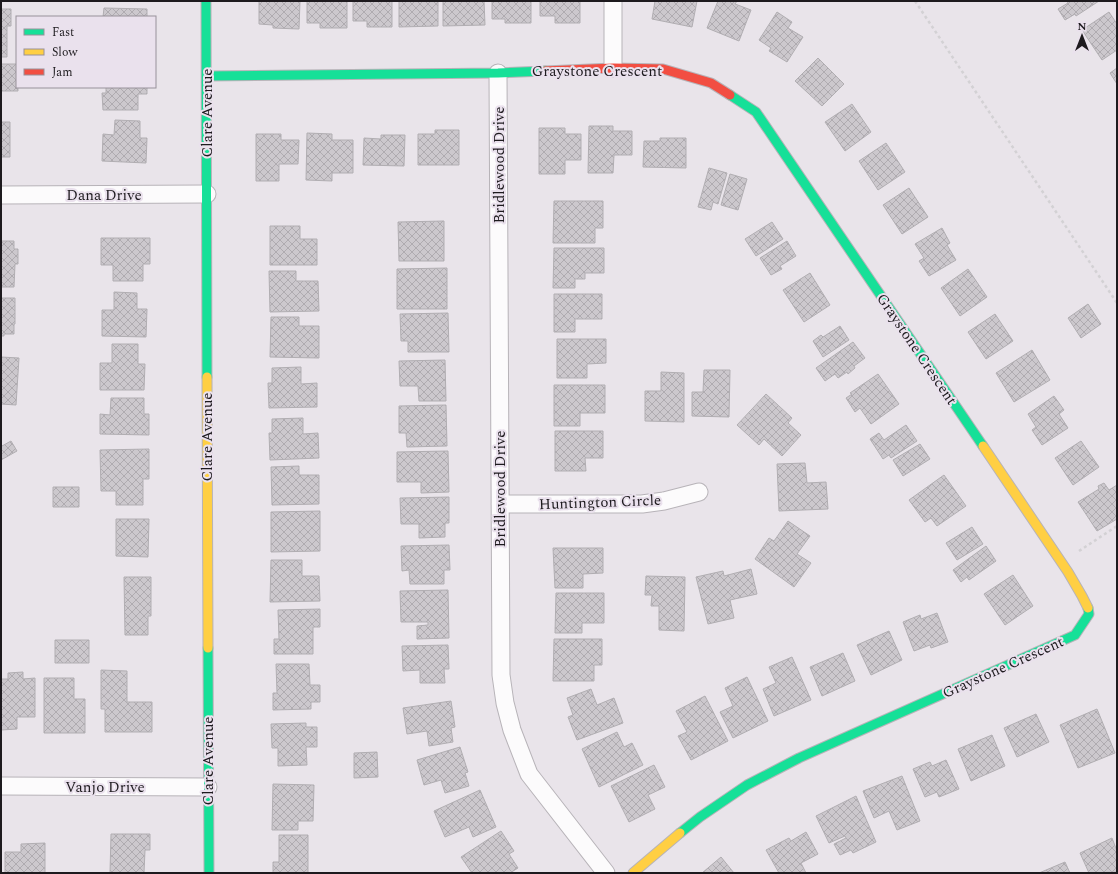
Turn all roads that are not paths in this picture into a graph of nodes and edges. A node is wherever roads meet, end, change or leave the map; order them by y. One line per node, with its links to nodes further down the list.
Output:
1 (206, 1): 5 (street, Clare Avenue)
2 (613, 1): 3 (street)
3 (613, 68): 4 (street, Graystone Crescent); 14 (street, Graystone Crescent)
4 (498, 73): 5 (street, Graystone Crescent); 9 (street, Bridlewood Drive)
5 (207, 76): 6 (street, Clare Avenue)
6 (207, 194): 7 (street, Dana Drive); 11 (street, Clare Avenue)
7 (1, 195)
8 (699, 492): 9 (street, Huntington Circle)
9 (500, 504): 13 (street, Bridlewood Drive)
10 (1, 786): 11 (street, Vanjo Drive)
11 (208, 787): 12 (street, Clare Avenue)
12 (209, 873)
13 (606, 873)
14 (633, 873)

